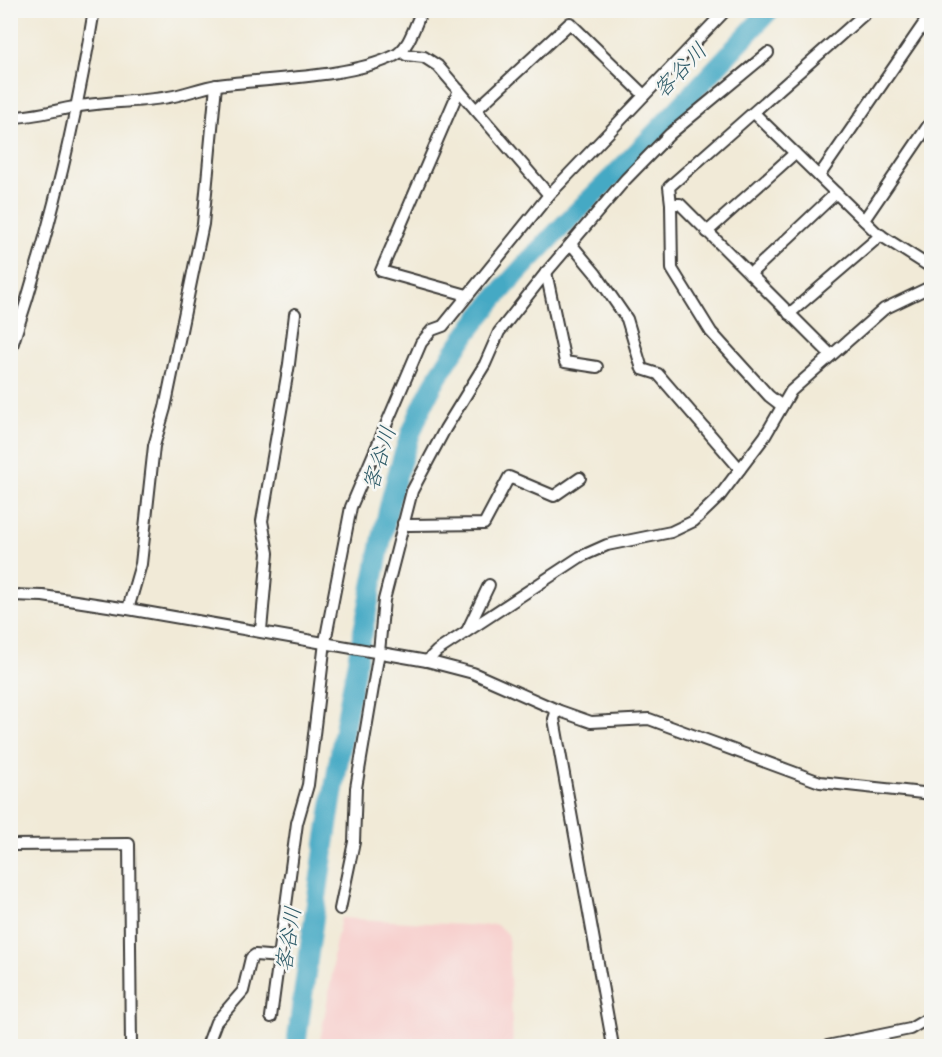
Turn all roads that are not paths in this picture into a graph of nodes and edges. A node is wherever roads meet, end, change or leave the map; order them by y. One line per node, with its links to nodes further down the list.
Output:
1 (94, 10): 12 (street)
2 (422, 10): 7 (street)
3 (726, 10): 11 (street)
4 (869, 10): 14 (street)
5 (915, 10): 6 (street)
6 (929, 20): 18 (street)
7 (402, 51): 9 (street); 10 (street)
8 (768, 53): 25 (street)
9 (216, 85): 12 (street); 42 (street)
10 (459, 90): 13 (street); 30 (street)
11 (644, 95): 13 (street); 20 (street)
12 (77, 106): 15 (street); 33 (street)
13 (477, 110): 20 (street)
14 (754, 113): 17 (street); 21 (street)
15 (10, 117)
16 (932, 120): 22 (street)
17 (795, 153): 18 (street); 23 (street)
18 (819, 176): 19 (street)
19 (836, 193): 22 (street); 28 (street)
20 (549, 195): 30 (street)
21 (671, 204): 23 (street); 36 (street)
22 (864, 220): 24 (street)
23 (707, 232): 28 (street)
24 (880, 235): 26 (street); 32 (street)
25 (571, 244): 27 (street); 37 (street)
26 (932, 268)
27 (546, 272): 35 (street); 39 (street)
28 (750, 274): 32 (street)
29 (932, 286): 34 (street)
30 (467, 295): 45 (street)
31 (295, 314): 43 (street)
32 (789, 314): 34 (street)
33 (10, 352)
34 (831, 355): 36 (street)
35 (597, 367)
36 (782, 406): 37 (street)
37 (740, 469): 44 (street)
38 (580, 478): 39 (street)
39 (403, 523): 46 (street)
40 (489, 585): 44 (street)
41 (10, 595): 42 (street)
42 (128, 609): 43 (street)
43 (261, 630): 45 (street)
44 (467, 631): 47 (street)
45 (328, 642): 46 (street); 52 (street)
46 (376, 651): 47 (street); 51 (street)
47 (427, 661): 48 (street)
48 (557, 710): 49 (street); 57 (street)
49 (932, 794)
50 (10, 846): 55 (street)
51 (340, 909)
52 (280, 957): 54 (street); 56 (street)
53 (932, 1016): 58 (street)
54 (272, 1017)
55 (131, 1047)
56 (207, 1047)
57 (613, 1047)
58 (827, 1047)

